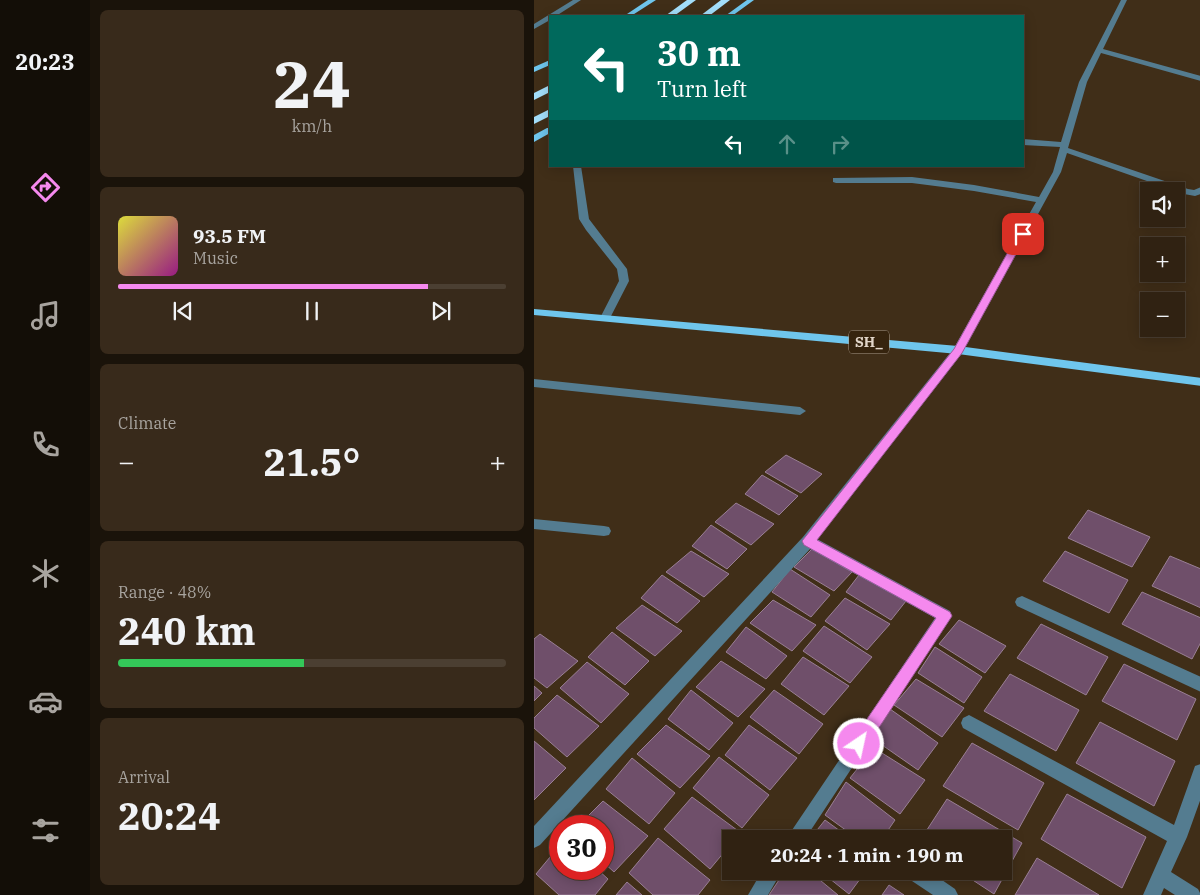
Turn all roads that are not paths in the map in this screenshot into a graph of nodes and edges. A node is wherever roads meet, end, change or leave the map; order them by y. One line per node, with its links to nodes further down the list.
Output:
1 (578, 0): 7 (street)
2 (653, 0): 8 (main road)
3 (692, 0): 9 (highway)
4 (726, 0): 10 (highway)
5 (750, 0): 11 (main road)
6 (1124, 0): 14 (street)
7 (554, 15)
8 (629, 15)
9 (670, 15)
10 (705, 15)
11 (729, 15)
12 (549, 18): 13 (street)
13 (534, 27)
14 (1100, 50): 17 (street); 25 (street)
15 (549, 62): 16 (main road)
16 (534, 70)
17 (1200, 79)
18 (549, 89): 19 (highway)
19 (534, 97)
20 (549, 113): 21 (highway)
21 (534, 121)
22 (549, 131): 23 (main road)
23 (534, 139)
24 (1024, 142): 25 (street)
25 (1064, 147): 28 (street); 29 (street)
26 (577, 167): 31 (street)
27 (836, 180): 29 (street)
28 (1200, 190)
29 (1041, 200): 32 (street)
30 (535, 312): 31 (main road, SH_)
31 (605, 318): 32 (main road, SH_)
32 (958, 350): 33 (main road, SH_); 38 (street)
33 (1200, 382)
34 (534, 383): 35 (street)
35 (800, 411)
36 (534, 524): 37 (street)
37 (604, 531)
38 (808, 541): 43 (street); 45 (street)
39 (1022, 602): 40 (street)
40 (1200, 685)
41 (969, 723): 44 (street)
42 (1200, 772): 44 (street)
43 (801, 830)
44 (1178, 837): 46 (street)
45 (534, 839)
46 (1161, 876): 51 (street); 52 (street)
47 (767, 880): 49 (street)
48 (926, 880): 50 (street)
49 (757, 895)
50 (949, 895)
51 (1152, 895)
52 (1192, 895)

